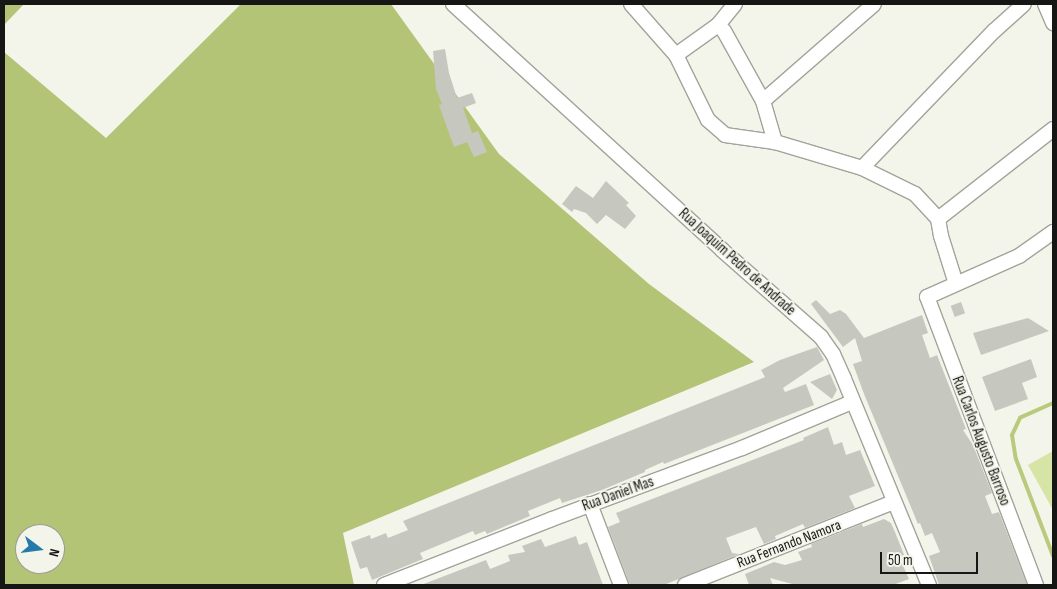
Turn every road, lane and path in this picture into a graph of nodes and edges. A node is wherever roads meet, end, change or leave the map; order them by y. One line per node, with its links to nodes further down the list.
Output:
1 (454, 4): 17 (street, Rua Joaquim Pedro de Andrade)
2 (630, 4): 9 (street)
3 (735, 4): 8 (street)
4 (874, 4): 10 (street)
5 (1024, 4): 13 (street)
6 (1045, 4): 7 (street)
7 (1053, 23)
8 (718, 25): 9 (street); 10 (street)
9 (676, 56): 12 (street)
10 (762, 101): 12 (street)
11 (1053, 129): 14 (street)
12 (775, 142): 13 (street)
13 (862, 168): 14 (street)
14 (938, 219): 16 (street)
15 (1053, 232): 16 (street)
16 (956, 284): 24 (street, Rua Carlos Augusto Barroso)
17 (852, 402): 18 (street, Rua Joaquim Pedro de Andrade); 19 (street, Rua Daniel Mas)
18 (894, 502): 22 (street, Rua Fernando Namora); 23 (street, Rua Joaquim Pedro de Andrade)
19 (590, 504): 20 (street, Rua Daniel Mas); 21 (street)
20 (384, 585)
21 (621, 585)
22 (685, 585)
23 (929, 585)
24 (1036, 585)

